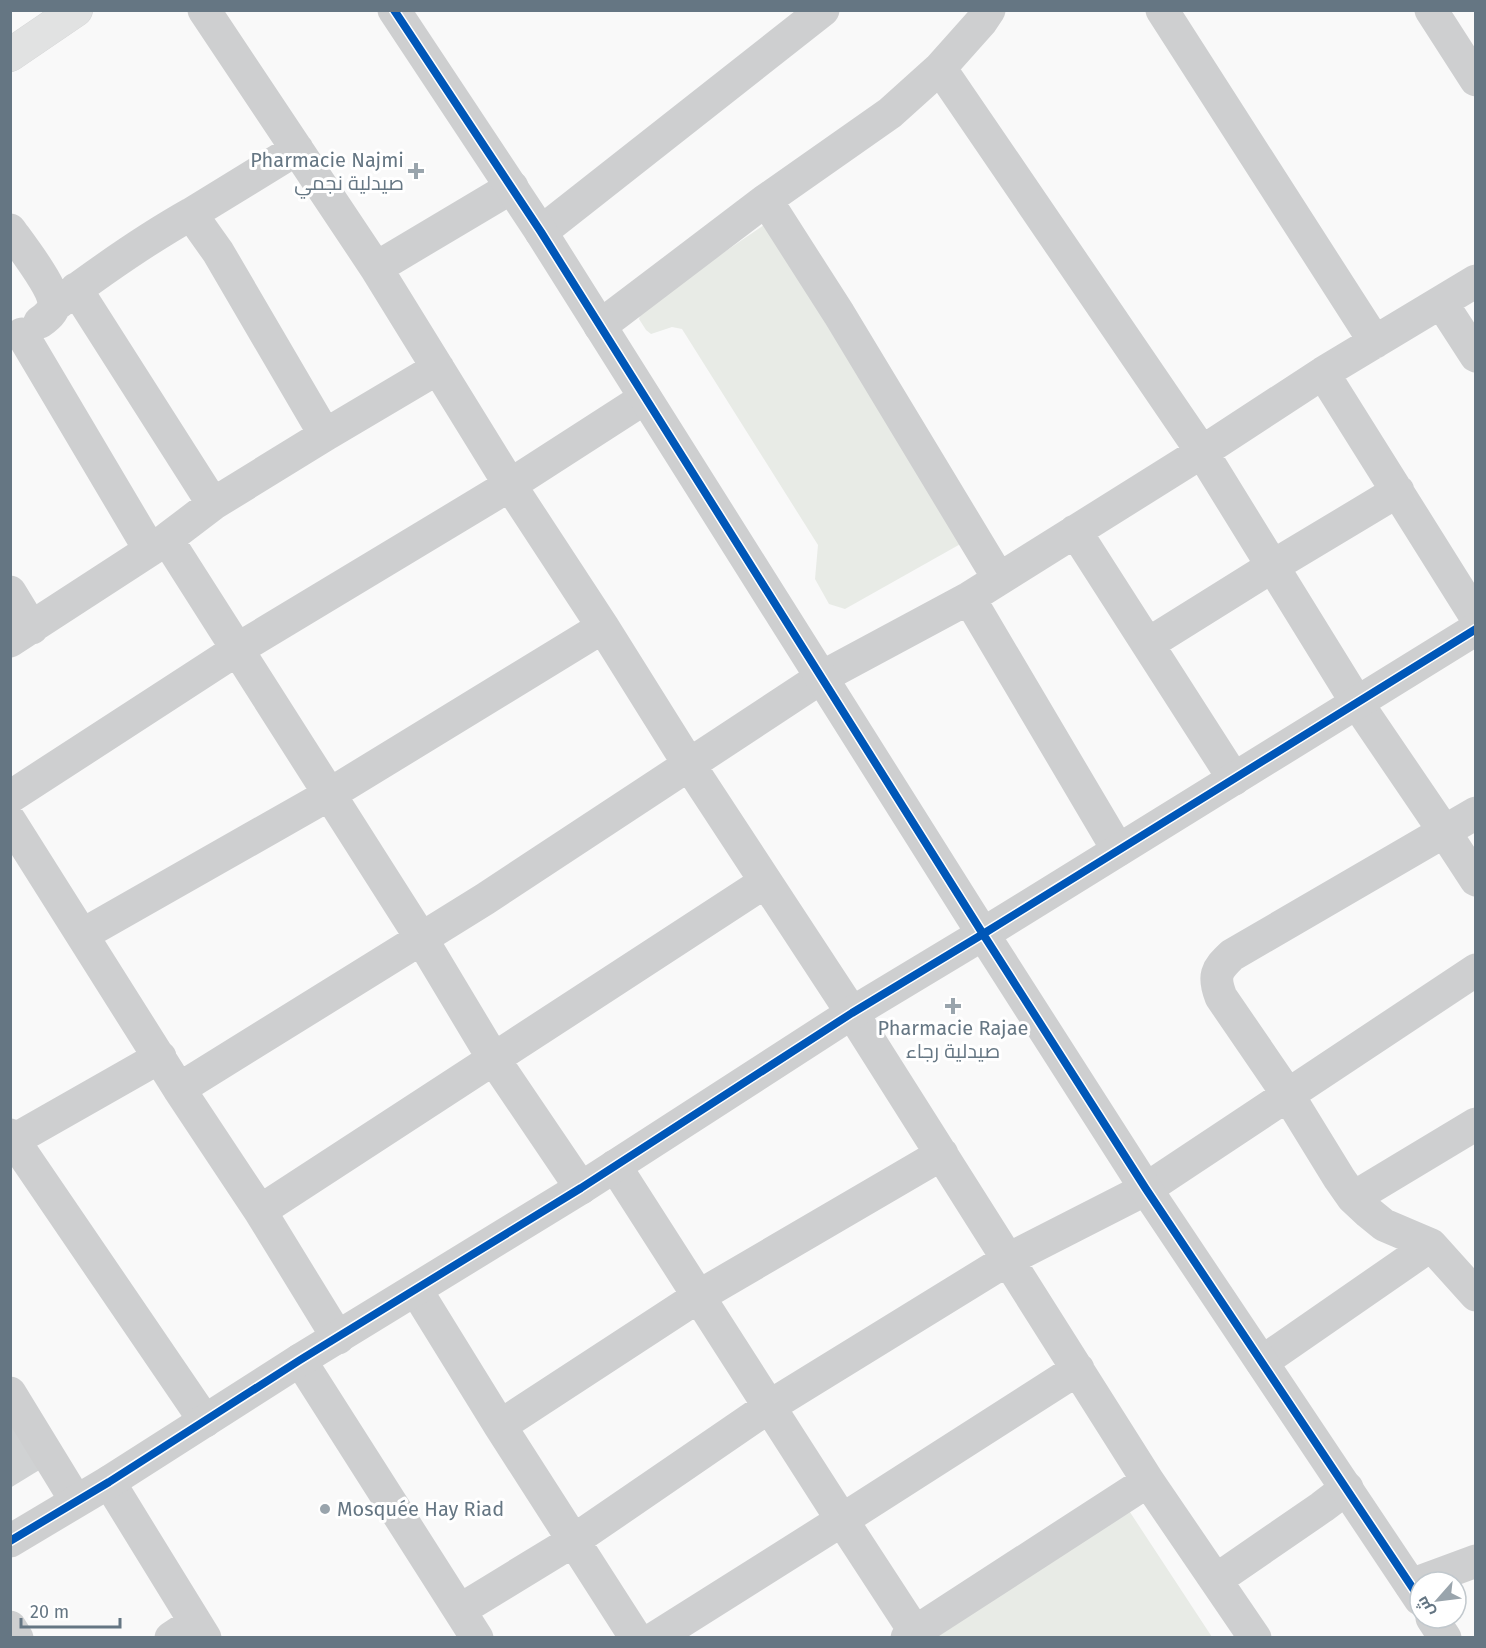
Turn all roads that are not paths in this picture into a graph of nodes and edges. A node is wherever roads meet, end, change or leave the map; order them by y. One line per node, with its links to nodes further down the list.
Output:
1 (76, 10): 8 (main road)
2 (204, 10): 11 (street)
3 (394, 10): 12 (street)
4 (823, 10): 16 (street)
5 (988, 10): 9 (street)
6 (1162, 10): 23 (street)
7 (1431, 10): 10 (street)
8 (10, 55)
9 (940, 68): 13 (street); 29 (street)
10 (1474, 76)
11 (297, 149): 14 (street); 17 (street)
12 (512, 187): 16 (street); 17 (street)
13 (766, 200): 21 (street); 36 (street)
14 (191, 214): 19 (street); 28 (street)
15 (10, 230): 19 (street)
16 (541, 232): 21 (street)
17 (376, 268): 25 (street)
18 (1476, 280): 20 (street)
19 (65, 297): 22 (street); 32 (street)
20 (1441, 302): 23 (street); 24 (street)
21 (600, 326): 27 (street)
22 (16, 337): 34 (street)
23 (1375, 342): 26 (street)
24 (1476, 356)
25 (438, 368): 28 (street); 30 (street)
26 (1323, 373): 29 (street); 31 (street)
27 (645, 398): 30 (street); 45 (street)
28 (325, 435): 32 (street)
29 (1202, 452): 33 (street); 35 (street)
30 (510, 485): 40 (street); 44 (street)
31 (1398, 491): 35 (street); 39 (street)
32 (213, 504): 34 (street)
33 (1075, 531): 36 (street); 43 (street)
34 (159, 545): 42 (street); 44 (street)
35 (1273, 566): 43 (street); 46 (street)
36 (999, 579): 38 (street)
37 (10, 592): 42 (street)
38 (969, 598): 45 (street); 54 (street)
39 (1476, 617)
40 (603, 627): 47 (street); 49 (street)
41 (1476, 629): 46 (street)
42 (21, 634)
43 (1148, 644): 48 (street)
44 (238, 648): 49 (street); 50 (street)
45 (822, 677): 47 (street); 57 (street)
46 (1357, 703): 48 (street); 53 (street)
47 (690, 766): 56 (street); 59 (street)
48 (1233, 778): 54 (street)
49 (330, 794): 58 (street); 59 (street)
50 (10, 797)
51 (1476, 813): 53 (street)
52 (10, 821): 58 (street)
53 (1444, 831): 55 (street); 65 (street)
54 (1118, 850): 57 (street)
55 (1476, 880)
56 (765, 882): 61 (street); 63 (street)
57 (983, 934): 61 (street); 71 (street)
58 (82, 935): 62 (street)
59 (421, 938): 63 (street); 64 (street)
60 (1476, 970): 65 (street)
61 (852, 1013): 68 (street); 69 (street)
62 (159, 1058): 64 (street); 67 (street)
63 (493, 1058): 70 (street); 73 (street)
64 (179, 1089): 73 (street)
65 (1288, 1095): 71 (street); 72 (street)
66 (1476, 1124): 72 (street)
67 (12, 1137): 85 (street)
68 (942, 1154): 75 (street); 77 (street)
69 (615, 1167): 70 (street); 77 (street)
70 (581, 1188): 76 (street)
71 (1146, 1189): 75 (street); 81 (street)
72 (1353, 1198): 74 (street)
73 (260, 1211): 79 (street)
74 (1431, 1245): 78 (street); 81 (street)
75 (1007, 1260): 82 (street); 84 (street)
76 (416, 1290): 79 (street); 86 (street)
77 (699, 1296): 84 (street); 86 (street)
78 (1476, 1296)
79 (338, 1338): 80 (street)
80 (300, 1360): 85 (street); 98 (street)
81 (1262, 1362): 89 (street)
82 (1078, 1369): 87 (street); 91 (street)
83 (10, 1393): 90 (street)
84 (770, 1406): 91 (street); 93 (street)
85 (205, 1421): 88 (street)
86 (500, 1426): 93 (street)
87 (1148, 1481): 96 (street); 101 (street)
88 (109, 1482): 90 (street); 100 (street)
89 (1347, 1488): 96 (street); 97 (street)
90 (76, 1501): 92 (street)
91 (842, 1520): 101 (street); 105 (street)
92 (10, 1541)
93 (573, 1541): 98 (street); 104 (street)
94 (1476, 1561): 95 (street)
95 (1459, 1570)
96 (1215, 1580): 106 (street)
97 (1408, 1580)
98 (460, 1610): 103 (street)
99 (10, 1627): 102 (street)
100 (190, 1632)
101 (914, 1636)
102 (17, 1638)
103 (477, 1638)
104 (636, 1638)
105 (655, 1638)
106 (1255, 1638)

